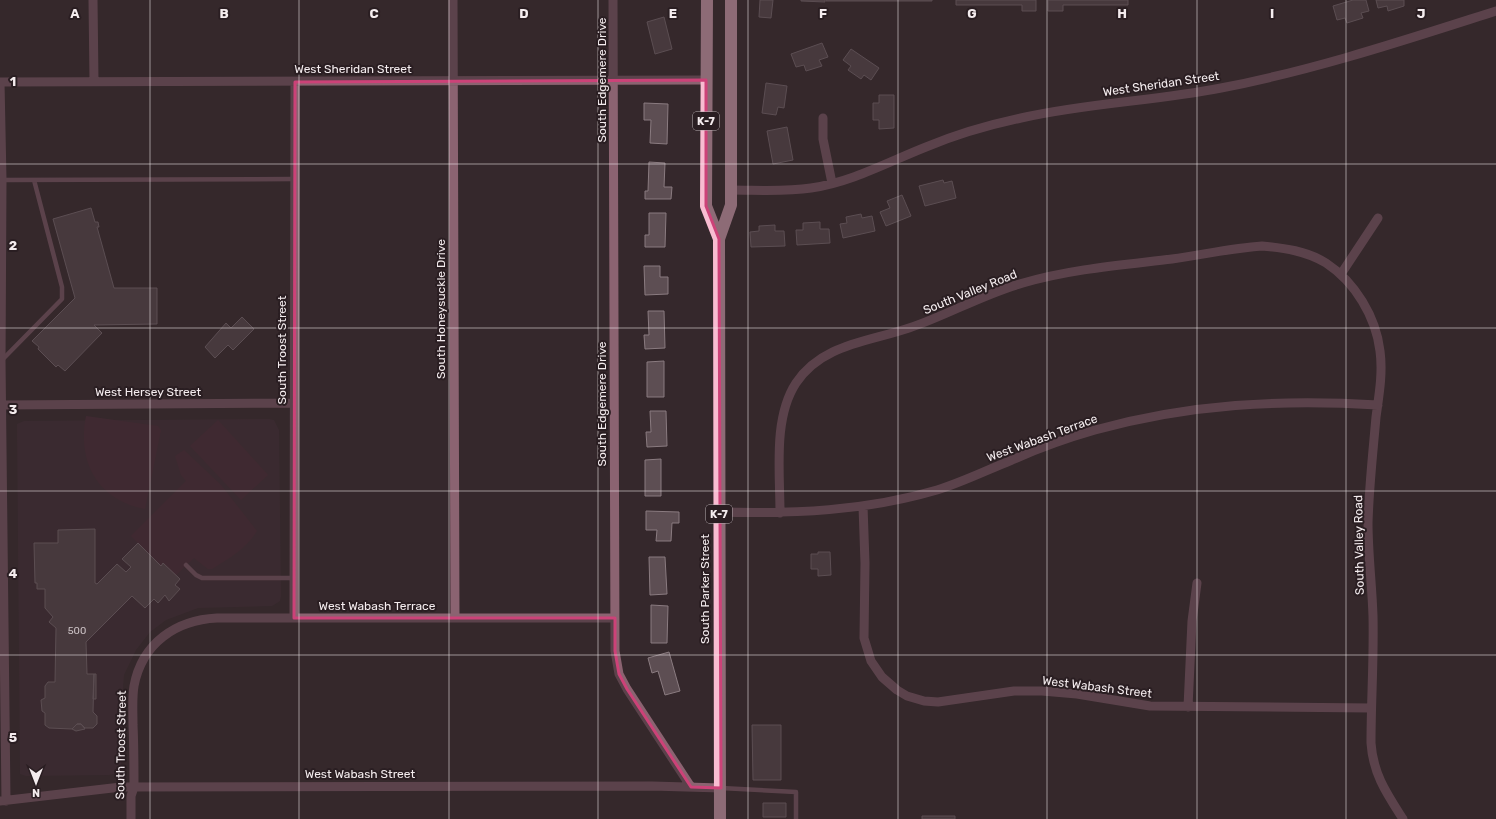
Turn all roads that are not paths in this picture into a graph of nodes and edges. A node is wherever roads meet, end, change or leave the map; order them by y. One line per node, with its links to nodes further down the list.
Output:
1 (93, 0): 10 (street)
2 (453, 0): 7 (street, South Honeysuckle Drive)
3 (613, 0): 8 (street, South Edgemere Drive)
4 (707, 0): 9 (highway, South Parker Street / K-7)
5 (731, 0): 18 (highway, South Parker Street / K-7)
6 (1496, 11): 17 (street, West Sheridan Street)
7 (453, 80): 8 (street, West Sheridan Street); 12 (street, West Sheridan Street); 33 (street, South Honeysuckle Drive)
8 (614, 80): 9 (street, West Sheridan Street); 34 (street, South Edgemere Drive)
9 (706, 80): 20 (highway, South Parker Street / K-7)
10 (94, 81): 11 (street, West Sheridan Street); 12 (street, West Sheridan Street)
11 (0, 82): 15 (street)
12 (295, 82): 14 (street, South Troost Street)
13 (823, 118): 17 (street)
14 (294, 179): 16 (lane); 23 (street, South Troost Street)
15 (2, 180): 16 (lane); 22 (street)
16 (34, 180): 22 (lane)
17 (832, 183): 18 (street, West Sheridan Street)
18 (731, 190): 20 (highway, South Parker Street / K-7)
19 (1378, 218): 21 (street)
20 (719, 239): 27 (highway, South Parker Street / K-7)
21 (1340, 274): 25 (street, South Valley Road); 28 (street, South Valley Road)
22 (1, 361): 24 (street)
23 (293, 403): 24 (street, West Hersey Street); 30 (street, South Troost Street)
24 (2, 405): 36 (street)
25 (1378, 405): 26 (street, West Wabash Terrace); 38 (street, South Valley Road)
26 (863, 506): 28 (street, West Wabash Terrace); 37 (street, West Wabash Street)
27 (719, 512): 28 (street, West Wabash Terrace); 41 (highway, South Parker Street / K-7)
28 (780, 513)
29 (186, 565): 30 (lane)
30 (294, 578): 32 (street, South Troost Street)
31 (1197, 583): 37 (street)
32 (294, 618): 33 (street, West Wabash Terrace); 35 (street, West Wabash Terrace)
33 (454, 618): 34 (street, West Wabash Terrace)
34 (615, 618): 40 (street, South Edgemere Drive)
35 (150, 651): 39 (street, South Troost Street)
36 (2, 698): 42 (street)
37 (1188, 707): 38 (street, West Wabash Street)
38 (1371, 708): 46 (street, South Valley Road)
39 (134, 786): 40 (street, West Wabash Street); 42 (street, West Wabash Street); 43 (street, South Troost Street)
40 (691, 787): 41 (street, West Wabash Street)
41 (720, 788): 44 (highway, South Parker Street / K-7); 45 (lane)
42 (3, 801)
43 (131, 819)
44 (720, 819)
45 (796, 819)
46 (1403, 819)

